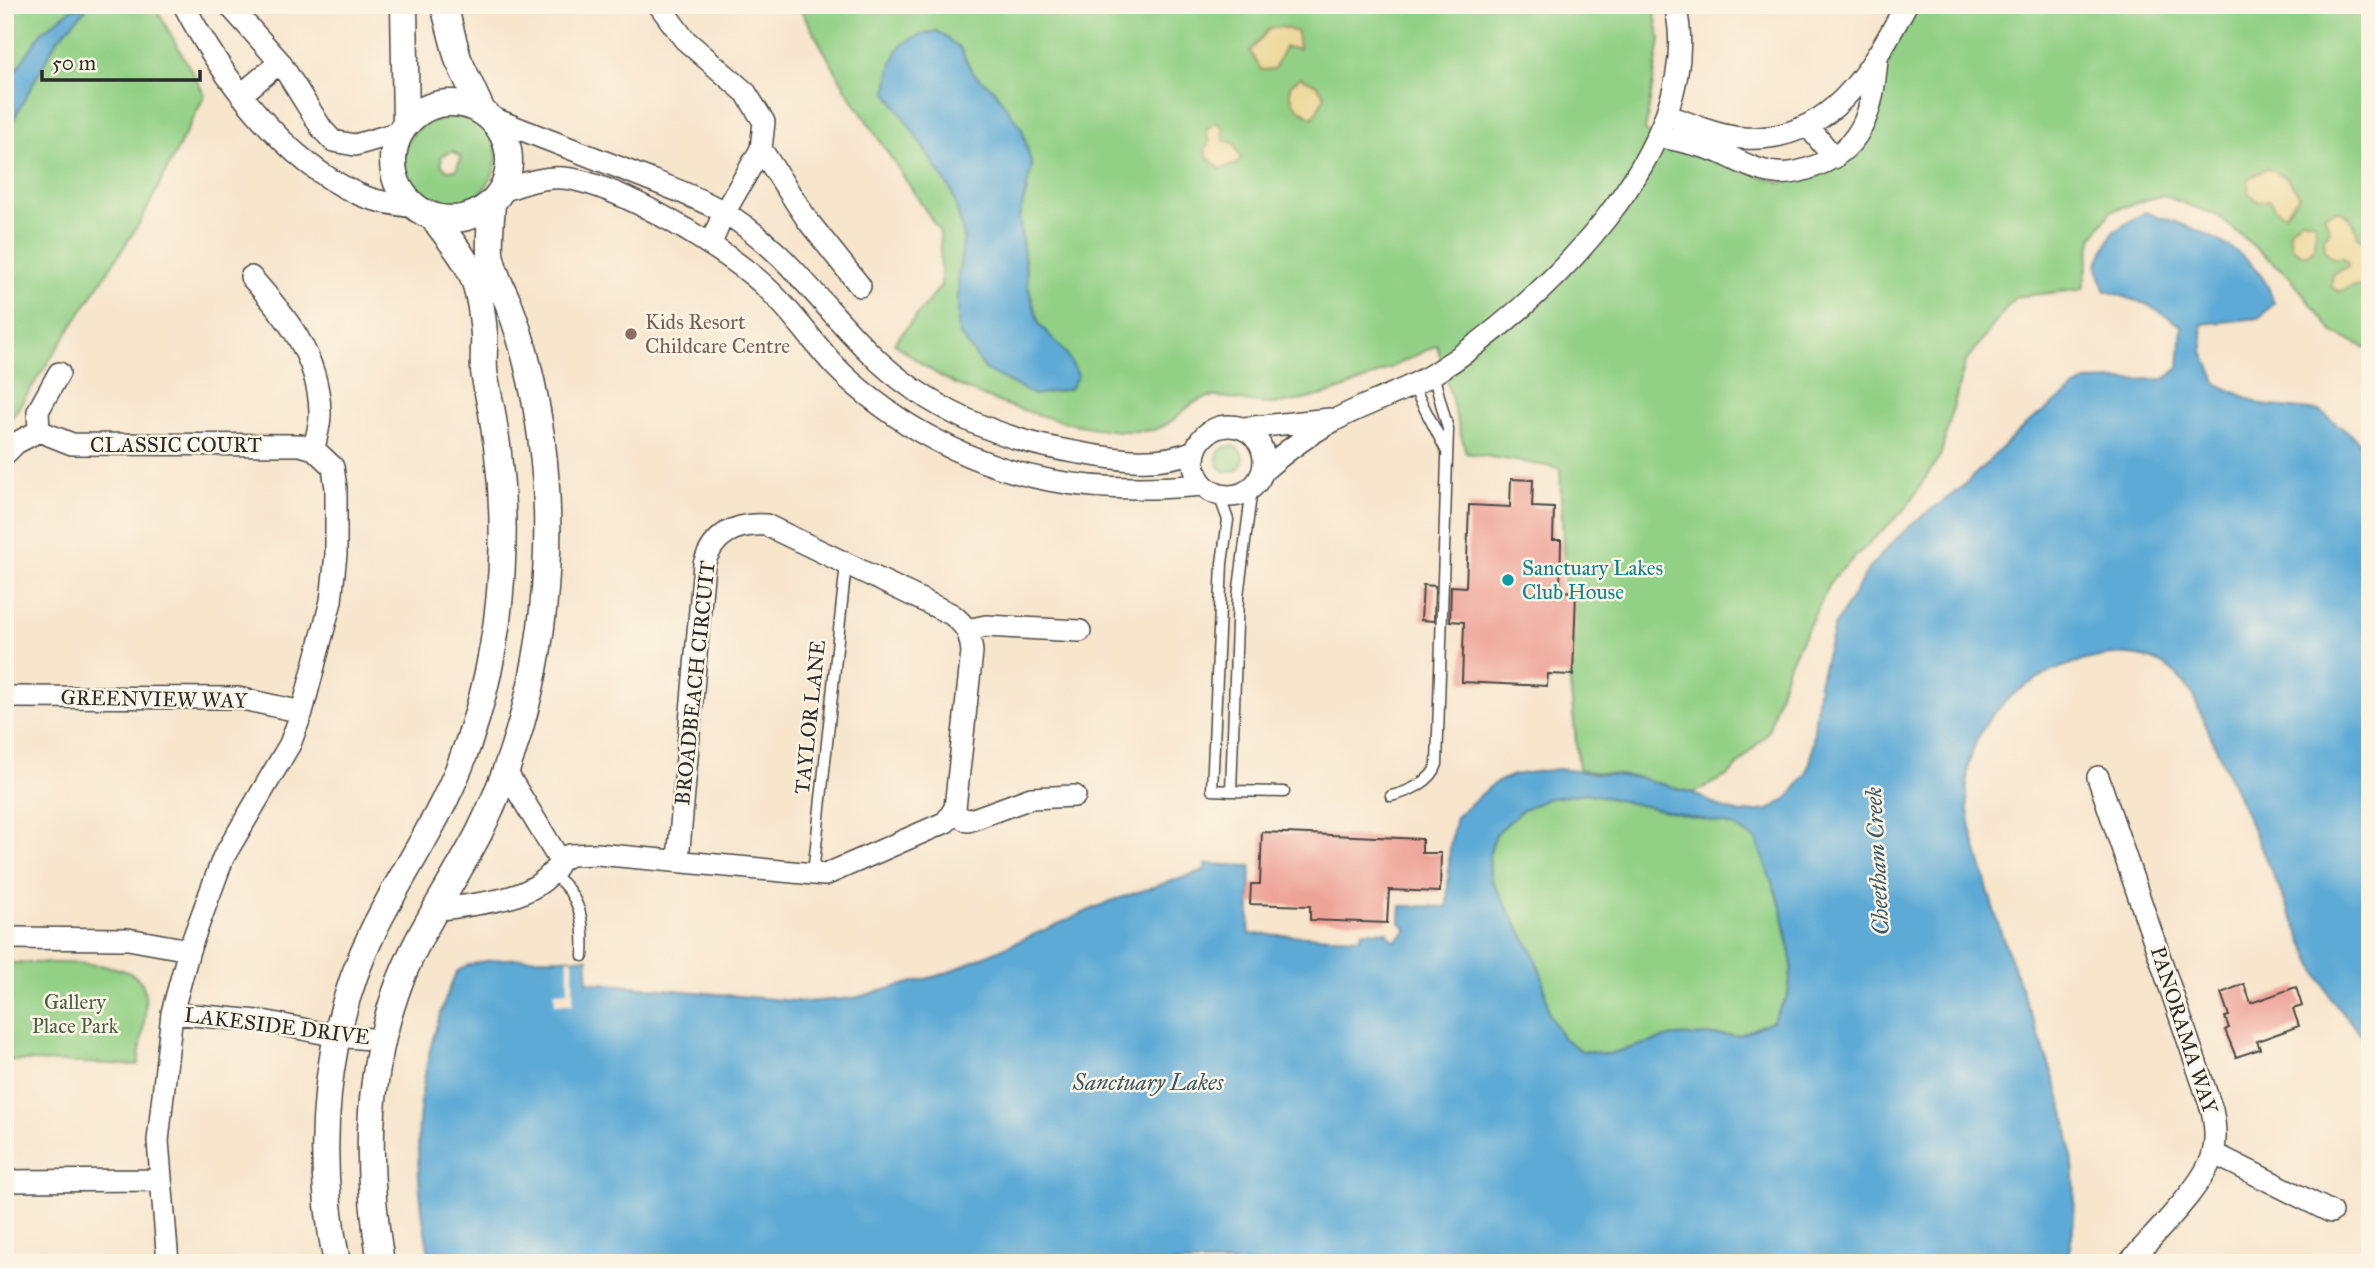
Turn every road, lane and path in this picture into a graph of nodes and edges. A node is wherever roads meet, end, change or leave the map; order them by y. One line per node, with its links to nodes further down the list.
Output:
1 (184, 5): 10 (street)
2 (229, 5): 9 (street)
3 (404, 5): 14 (street)
4 (444, 5): 11 (street)
5 (659, 5): 15 (street)
6 (1906, 5): 8 (street)
7 (1680, 7): 12 (street)
8 (1877, 59): 13 (street); 16 (street)
9 (280, 62): 10 (street); 14 (street)
10 (241, 95): 18 (street)
11 (486, 114): 14 (street); 17 (street); 19 (street)
12 (1663, 125): 13 (street); 16 (street); 24 (street)
13 (1809, 127): 16 (street)
14 (403, 128): 18 (street)
15 (761, 149): 19 (street); 22 (street)
16 (1834, 158)
17 (496, 197): 18 (street); 20 (street); 43 (street)
18 (424, 212): 42 (street)
19 (724, 213): 20 (street); 26 (street)
20 (712, 243): 28 (street)
21 (251, 277): 31 (street)
22 (860, 286)
23 (59, 373): 30 (street)
24 (1433, 374): 25 (street); 32 (lane)
25 (1413, 386): 27 (street); 32 (lane)
26 (927, 398): 28 (street); 33 (street)
27 (1339, 417): 29 (street); 35 (street)
28 (908, 424): 36 (street)
29 (1244, 428): 33 (street); 35 (street)
30 (39, 431): 31 (street, CLASSIC COURT); 34 (street)
31 (314, 449): 41 (street, LAKESIDE DRIVE)
32 (1446, 450): 48 (lane)
33 (1195, 451): 36 (street)
34 (5, 454)
35 (1257, 479): 36 (street); 45 (lane)
36 (1211, 490): 45 (lane)
37 (846, 564): 38 (street, BROADBEACH CIRCUIT); 50 (street, BROADBEACH CIRCUIT); 52 (lane, TAYLOR LANE)
38 (967, 630): 39 (street); 49 (street)
39 (1080, 631)
40 (5, 697): 41 (street, GREENVIEW WAY)
41 (302, 712): 57 (street, LAKESIDE DRIVE)
42 (462, 760): 43 (street); 54 (street)
43 (505, 770): 51 (street); 53 (street)
44 (2098, 777): 62 (street, PANORAMA WAY)
45 (1231, 791): 46 (lane)
46 (1284, 792)
47 (1075, 796): 49 (street)
48 (1391, 796)
49 (952, 813): 52 (street)
50 (678, 860): 51 (street); 52 (street)
51 (557, 868): 53 (street); 58 (lane)
52 (813, 874)
53 (435, 910): 56 (street)
54 (375, 928): 56 (street); 60 (street)
55 (5, 938): 57 (street)
56 (414, 949): 61 (street)
57 (189, 950): 59 (street, LAKESIDE DRIVE)
58 (583, 956)
59 (172, 1013): 60 (street, LAKESIDE DRIVE); 63 (street, LAKESIDE DRIVE)
60 (337, 1036): 61 (street, LAKESIDE DRIVE); 67 (street)
61 (381, 1040): 68 (street)
62 (2213, 1153): 65 (street); 69 (street, PANORAMA WAY)
63 (159, 1180): 64 (street); 66 (street, LAKESIDE DRIVE)
64 (5, 1181)
65 (2331, 1212)
66 (168, 1263)
67 (337, 1263)
68 (381, 1263)
69 (2129, 1263)

